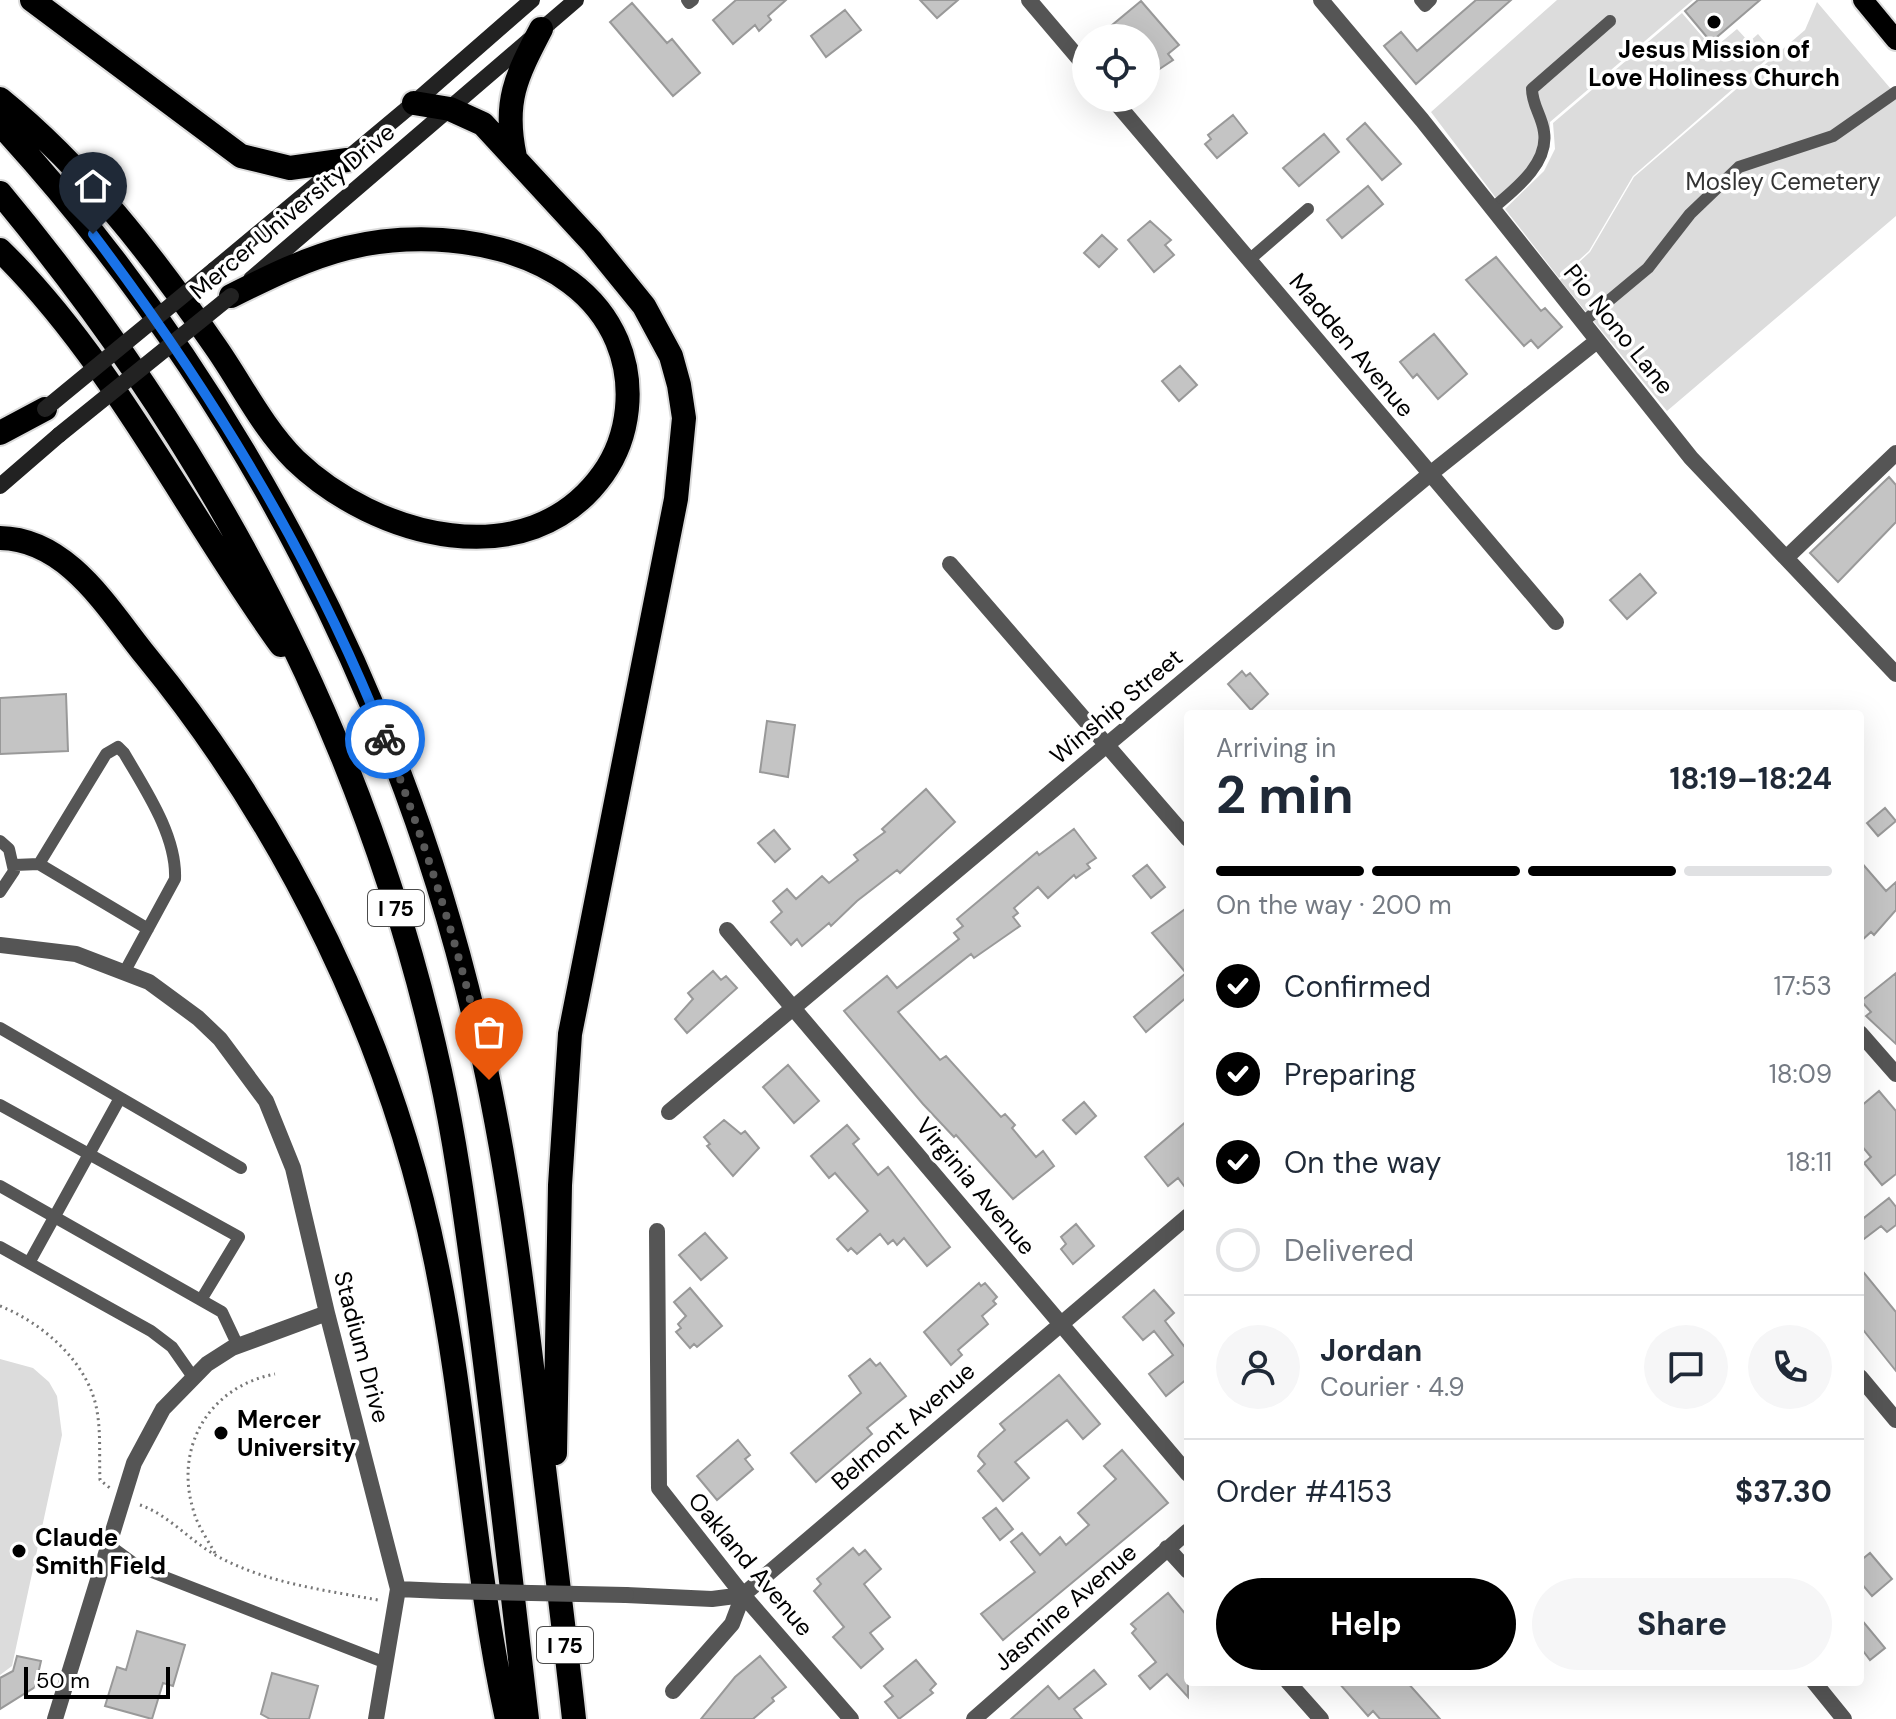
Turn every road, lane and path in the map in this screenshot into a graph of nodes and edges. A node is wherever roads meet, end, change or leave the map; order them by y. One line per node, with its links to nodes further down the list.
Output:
1 (32, 0): 22 (highway)
2 (576, 0): 12 (main road, Mercer University Drive)
3 (687, 0): 4 (lane)
4 (693, 0)
5 (1029, 0): 14 (street)
6 (1420, 0): 7 (lane)
7 (1431, 0)
8 (1863, 0): 13 (main road)
9 (529, 1): 17 (main road, Mercer University Drive)
10 (1326, 2): 24 (street, Pio Nono Lane)
11 (1610, 21): 24 (lane)
12 (541, 29): 18 (main road, Mercer University Drive); 21 (highway)
13 (1896, 40)
14 (1072, 51)
15 (1896, 92): 29 (lane)
16 (0, 99): 28 (highway)
17 (414, 103): 18 (highway); 22 (main road, Mercer University Drive)
18 (450, 109): 21 (highway); 28 (main road, Mercer University Drive)
19 (1124, 112): 27 (street, Madden Avenue)
20 (0, 124): 84 (highway, I 75)
21 (515, 157): 84 (highway)
22 (347, 160): 31 (main road, Mercer University Drive, bridge)
23 (0, 193): 42 (highway, I 75)
24 (1493, 208): 29 (street, Pio Nono Lane)
25 (1308, 209): 27 (lane)
26 (0, 250): 42 (highway)
27 (1249, 260): 35 (street, Madden Avenue)
28 (231, 296): 36 (main road, Mercer University Drive, bridge)
29 (1582, 323): 30 (street, Pio Nono Lane)
30 (1597, 341): 35 (street, Winship Street); 38 (street, Pio Nono Lane)
31 (45, 409): 32 (highway); 33 (main road, Mercer University Drive)
32 (0, 433)
33 (0, 447)
34 (1896, 453): 38 (street)
35 (1430, 474): 40 (street, Madden Avenue); 43 (street, Winship Street)
36 (0, 486)
37 (0, 538): 93 (highway)
38 (1786, 558): 41 (street, Pio Nono Lane)
39 (950, 564): 43 (street)
40 (1556, 622)
41 (1896, 674)
42 (312, 684): 94 (highway, I 75)
43 (1107, 744): 44 (street); 53 (street, Winship Street)
44 (1184, 834)
45 (0, 841): 47 (lane)
46 (39, 864): 47 (lane); 49 (lane); 49 (lane)
47 (14, 865): 48 (lane)
48 (0, 892)
49 (148, 929): 52 (lane)
50 (727, 930): 53 (street, Virginia Avenue)
51 (0, 945): 52 (street, Stadium Drive)
52 (125, 971): 70 (street, Stadium Drive)
53 (793, 1007): 59 (street, Winship Street); 71 (street, Virginia Avenue)
54 (0, 1028): 57 (lane)
55 (1864, 1038): 56 (street)
56 (1896, 1074)
57 (120, 1098): 60 (lane); 61 (lane)
58 (0, 1105): 60 (lane)
59 (669, 1112)
60 (89, 1154): 63 (lane); 68 (lane)
61 (241, 1168)
62 (0, 1186): 63 (lane)
63 (54, 1216): 67 (lane); 68 (lane)
64 (1184, 1219): 71 (street, Belmont Avenue)
65 (657, 1231): 86 (street, Oakland Avenue)
66 (0, 1247): 67 (lane)
67 (29, 1263): 74 (lane)
68 (201, 1300): 72 (lane)
69 (0, 1306): 78 (path)
70 (327, 1313): 72 (street); 85 (street, Stadium Drive)
71 (1060, 1323): 77 (street, Virginia Avenue); 86 (street, Belmont Avenue)
72 (238, 1346): 74 (street)
73 (275, 1374): 82 (path)
74 (193, 1377): 78 (street)
75 (1864, 1382): 76 (street)
76 (1896, 1420)
77 (1184, 1469)
78 (123, 1500): 80 (street); 82 (path)
79 (1184, 1534): 81 (street, Jasmine Avenue)
80 (109, 1545): 87 (lane); 91 (street)
81 (1167, 1548): 83 (street); 97 (street, Jasmine Avenue)
82 (217, 1556): 85 (path)
83 (1184, 1567)
84 (556, 1572): 95 (highway, I 75)
85 (398, 1589): 86 (street, bridge); 87 (street)
86 (743, 1595): 90 (street, Belmont Avenue); 96 (street, Oakland Avenue)
87 (386, 1663): 92 (street)
88 (1292, 1686): 98 (street)
89 (1817, 1686): 99 (street)
90 (673, 1691)
91 (55, 1719)
92 (376, 1719)
93 (507, 1719)
94 (527, 1719)
95 (574, 1719)
96 (851, 1719)
97 (974, 1719)
98 (1321, 1719)
99 (1844, 1719)

